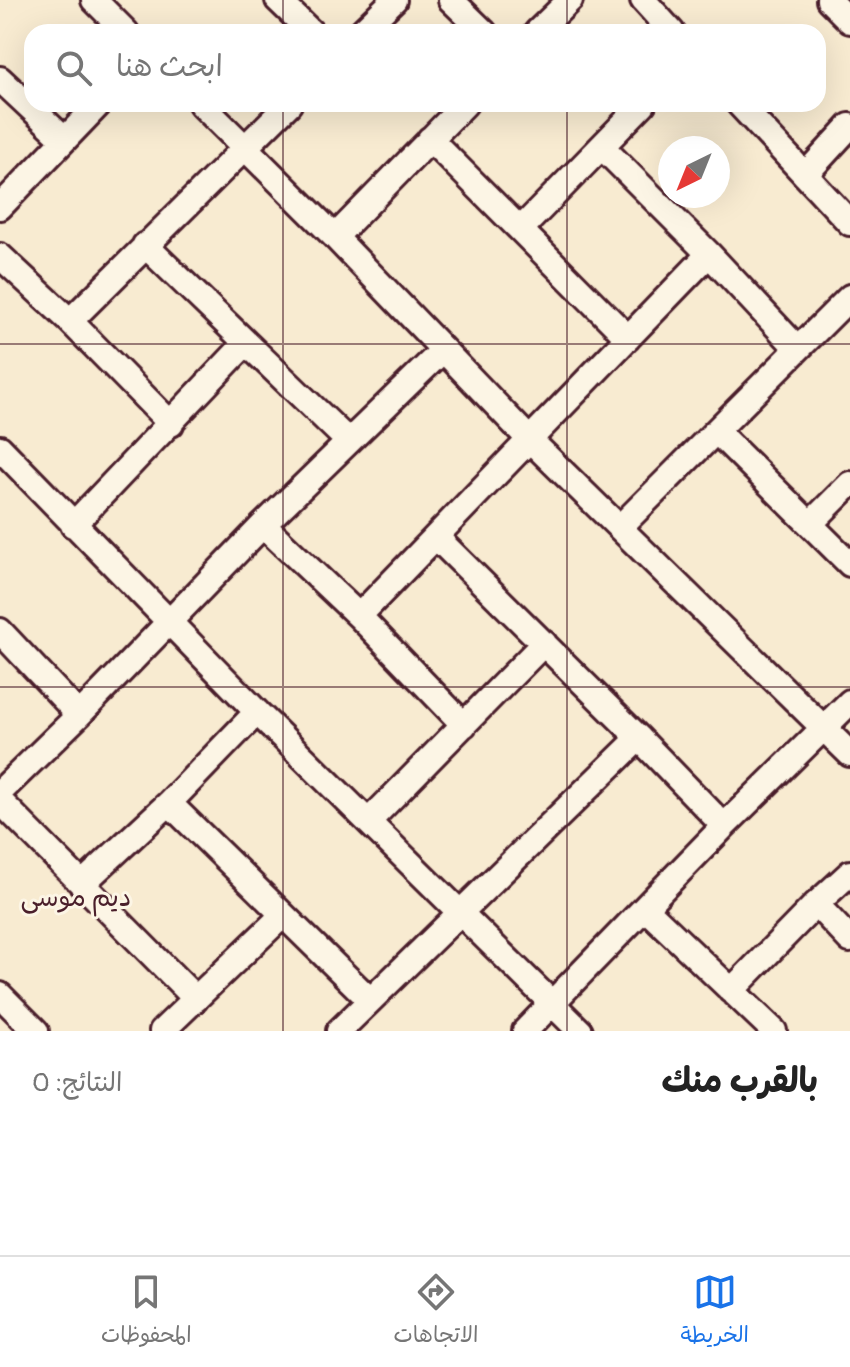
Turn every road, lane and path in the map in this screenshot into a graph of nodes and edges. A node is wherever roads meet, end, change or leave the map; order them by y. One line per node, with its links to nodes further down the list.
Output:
1 (94, 0): 9 (street)
2 (278, 0): 10 (street)
3 (394, 0): 11 (street)
4 (451, 0): 12 (street)
5 (570, 0): 13 (street)
6 (643, 0): 14 (street)
7 (829, 0): 8 (street)
8 (850, 21)
9 (118, 24)
10 (303, 24)
11 (369, 24)
12 (476, 24)
13 (545, 24)
14 (665, 24)
15 (0, 79): 16 (street)
16 (24, 102)
17 (35, 112): 25 (street)
18 (91, 112): 25 (street)
19 (209, 112): 27 (street)
20 (281, 112): 27 (street)
21 (457, 112): 26 (street)
22 (636, 112): 28 (street)
23 (746, 112): 29 (street)
24 (850, 126): 29 (street)
25 (64, 139): 30 (street)
26 (430, 139): 32 (street); 33 (street)
27 (246, 148): 33 (street); 34 (street)
28 (603, 148): 32 (street); 35 (street)
29 (805, 175): 31 (street)
30 (0, 207)
31 (850, 223)
32 (521, 229): 39 (street)
33 (335, 237): 42 (street)
34 (145, 245): 38 (street); 40 (street)
35 (709, 254): 39 (street); 41 (street)
36 (0, 256): 38 (street)
37 (850, 297): 41 (street)
38 (70, 321): 43 (street)
39 (628, 338): 45 (street)
40 (246, 343): 43 (street); 46 (street)
41 (797, 348): 44 (street)
42 (443, 350): 45 (street); 46 (street)
43 (171, 424): 50 (street)
44 (716, 431): 49 (street); 52 (street)
45 (528, 438): 52 (street); 53 (street)
46 (348, 441): 51 (street)
47 (0, 448): 50 (street)
48 (850, 484): 49 (street)
49 (810, 524): 54 (street)
50 (73, 525): 56 (street)
51 (263, 525): 55 (street); 56 (street)
52 (620, 527): 63 (street)
53 (436, 537): 55 (street); 58 (street)
54 (850, 564)
55 (359, 616): 62 (street)
56 (169, 621): 60 (street); 61 (street)
57 (0, 631): 61 (street)
58 (544, 643): 62 (street); 64 (street)
59 (850, 702): 63 (street)
60 (257, 712): 68 (street); 69 (street)
61 (79, 715): 66 (street)
62 (464, 725): 69 (street)
63 (823, 727): 65 (street); 70 (street)
64 (639, 738): 70 (street); 75 (street)
65 (850, 754)
66 (0, 792)
67 (0, 801): 72 (street)
68 (169, 803): 72 (street); 76 (street)
69 (369, 821): 75 (street)
70 (724, 826): 74 (street)
71 (850, 873): 73 (street)
72 (83, 883): 80 (street)
73 (816, 904): 77 (street); 78 (street)
74 (645, 908): 78 (street); 82 (street)
75 (459, 911): 81 (street); 82 (street)
76 (283, 915): 80 (street); 81 (street)
77 (850, 940)
78 (731, 991): 88 (street)
79 (0, 995): 83 (street)
80 (196, 999): 84 (street)
81 (369, 999): 85 (street)
82 (552, 1004): 86 (street); 87 (street)
83 (36, 1031)
84 (162, 1031)
85 (339, 1031)
86 (525, 1031)
87 (580, 1031)
88 (774, 1031)

